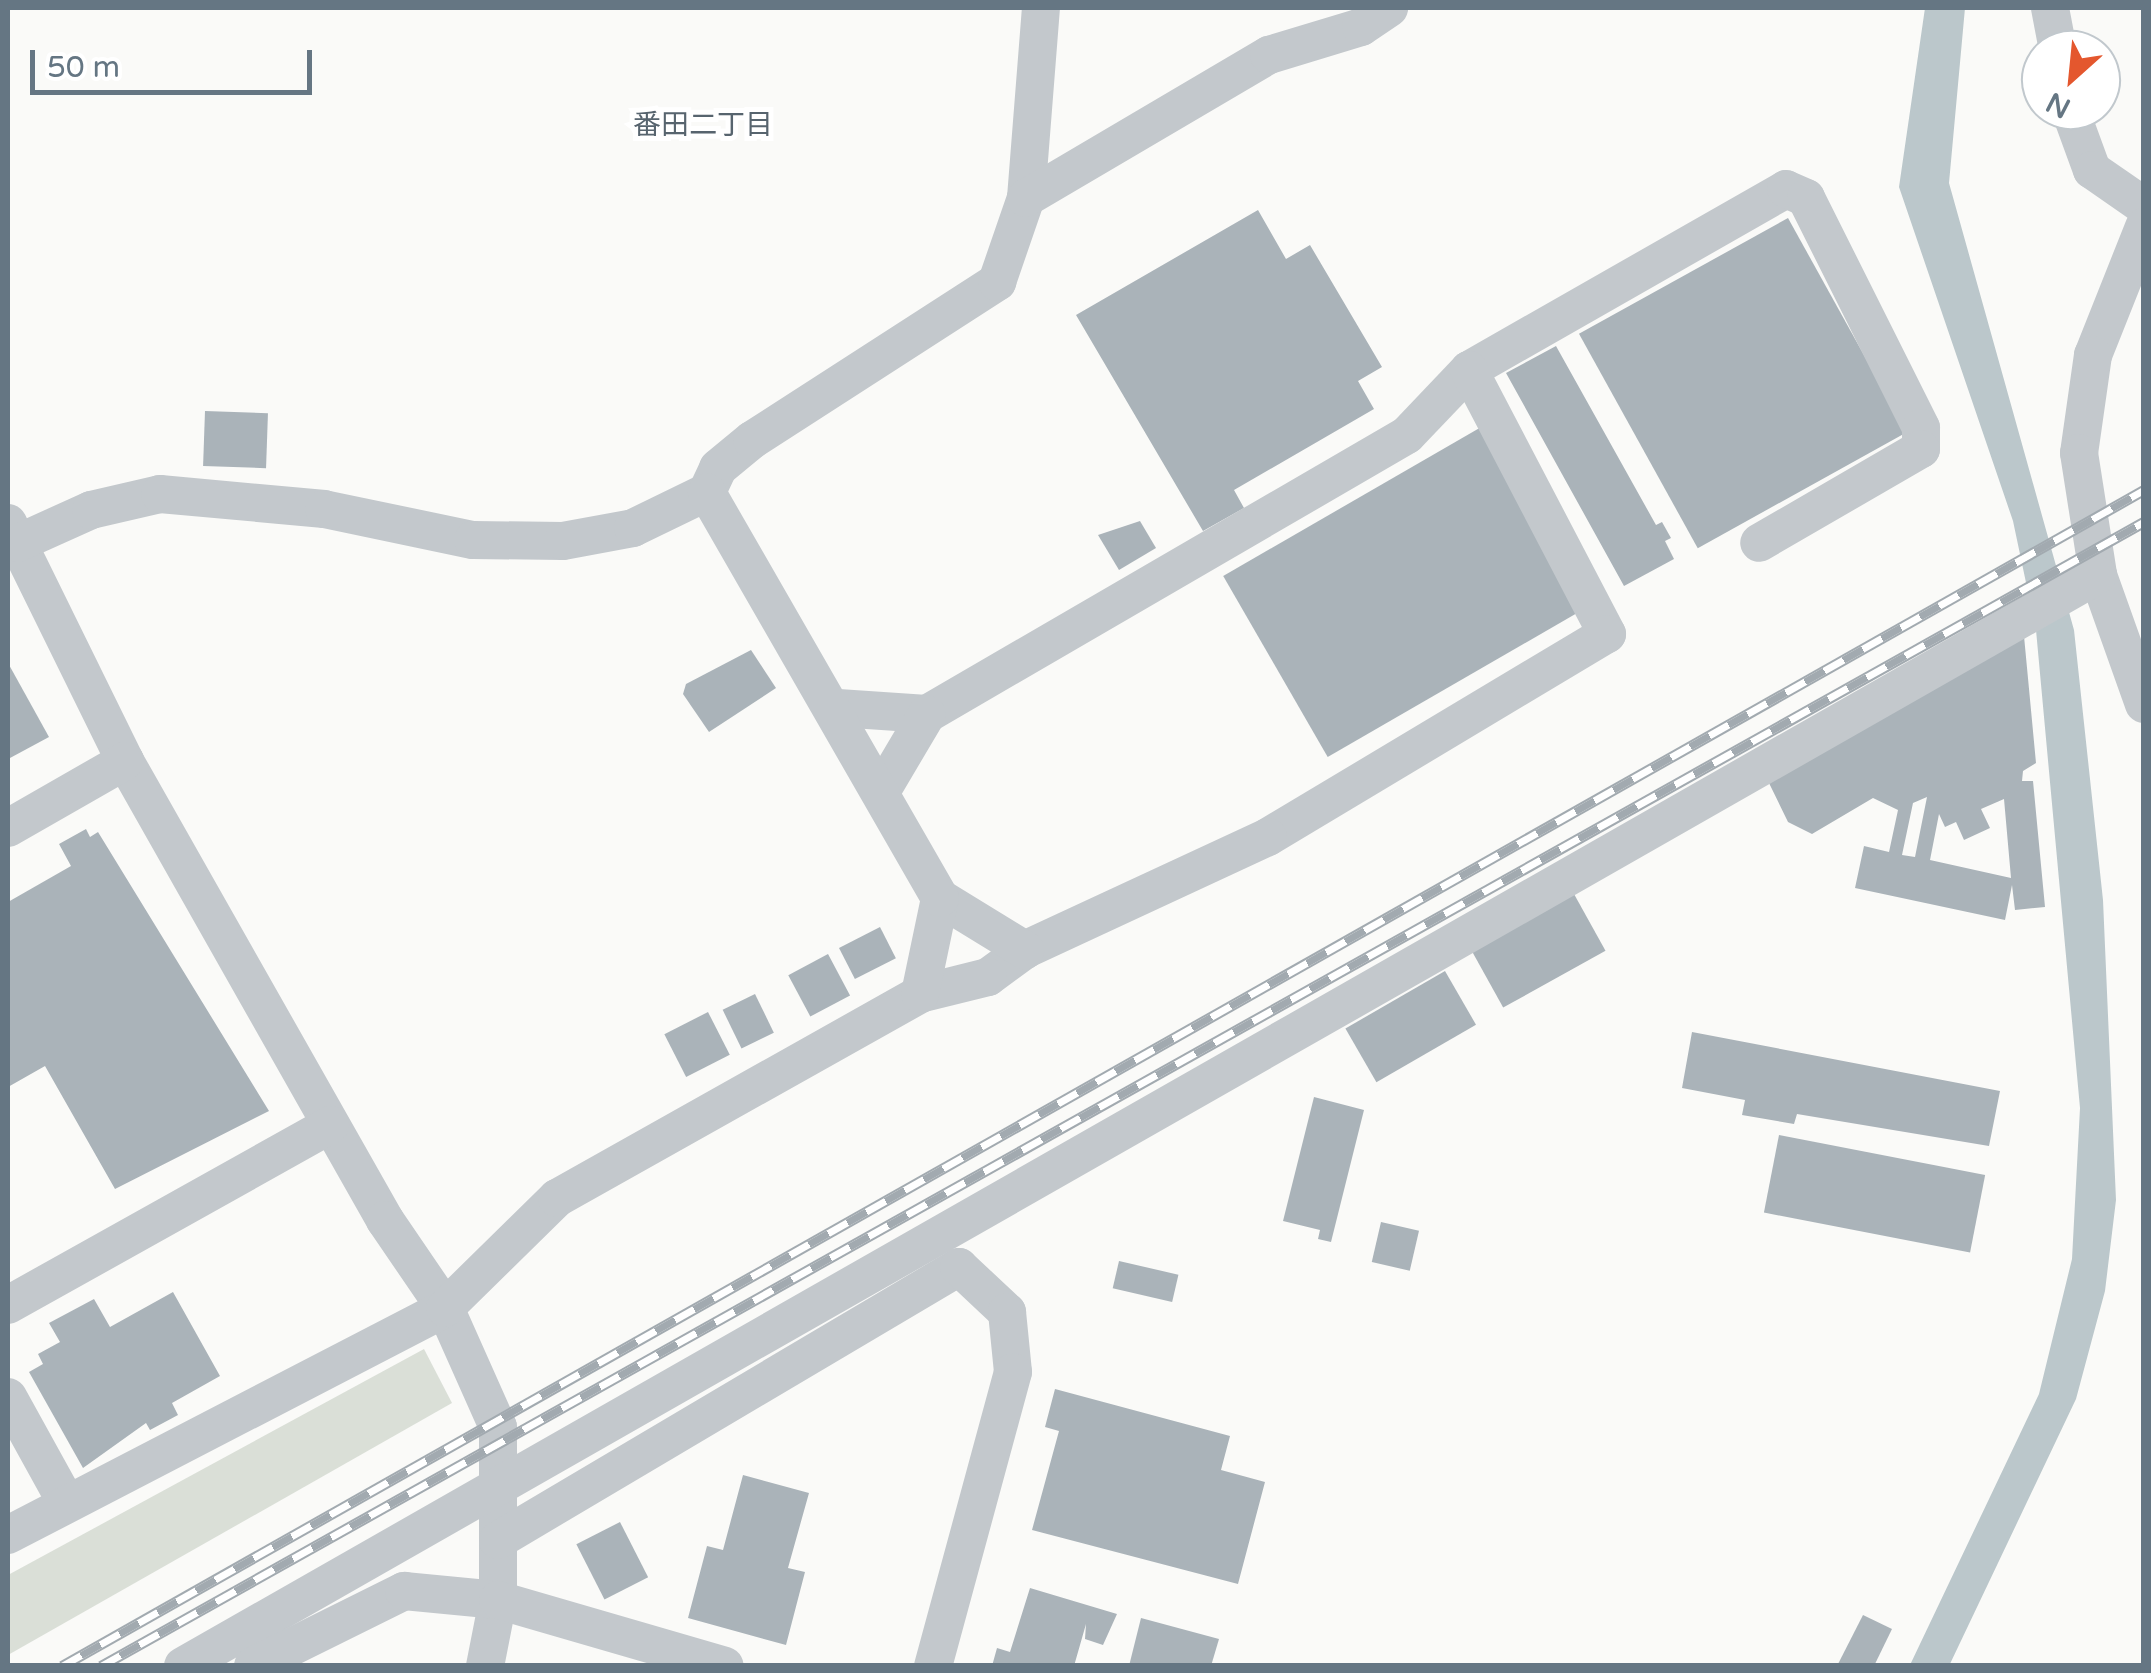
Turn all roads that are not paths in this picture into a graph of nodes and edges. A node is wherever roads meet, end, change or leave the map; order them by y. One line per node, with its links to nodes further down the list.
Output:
1 (1041, 8): 4 (street)
2 (1389, 8): 4 (street)
3 (2077, 130): 5 (street)
4 (1026, 198): 8 (street)
5 (2144, 206)
6 (2144, 227): 11 (street)
7 (1470, 370): 10 (street); 14 (street); 19 (street)
8 (707, 492): 9 (street); 13 (street)
9 (13, 533): 15 (street)
10 (1759, 543)
11 (2086, 582): 12 (street); 25 (street)
12 (2144, 704)
13 (838, 708): 14 (street); 16 (street)
14 (926, 714): 16 (street)
15 (125, 761): 17 (street); 21 (street)
16 (882, 790): 18 (street)
17 (8, 828)
18 (940, 898): 19 (street); 20 (street)
19 (1026, 950): 20 (street)
20 (920, 994): 23 (street)
21 (330, 1125): 22 (street); 23 (street)
22 (8, 1305)
23 (445, 1308): 25 (street); 26 (street)
24 (8, 1397): 26 (street)
25 (498, 1489): 28 (street); 30 (street)
26 (66, 1502): 27 (street)
27 (8, 1535)
28 (498, 1540): 29 (street); 34 (street)
29 (498, 1600): 31 (street); 32 (street); 33 (street)
30 (183, 1666)
31 (253, 1666)
32 (485, 1666)
33 (725, 1666)
34 (933, 1666)

